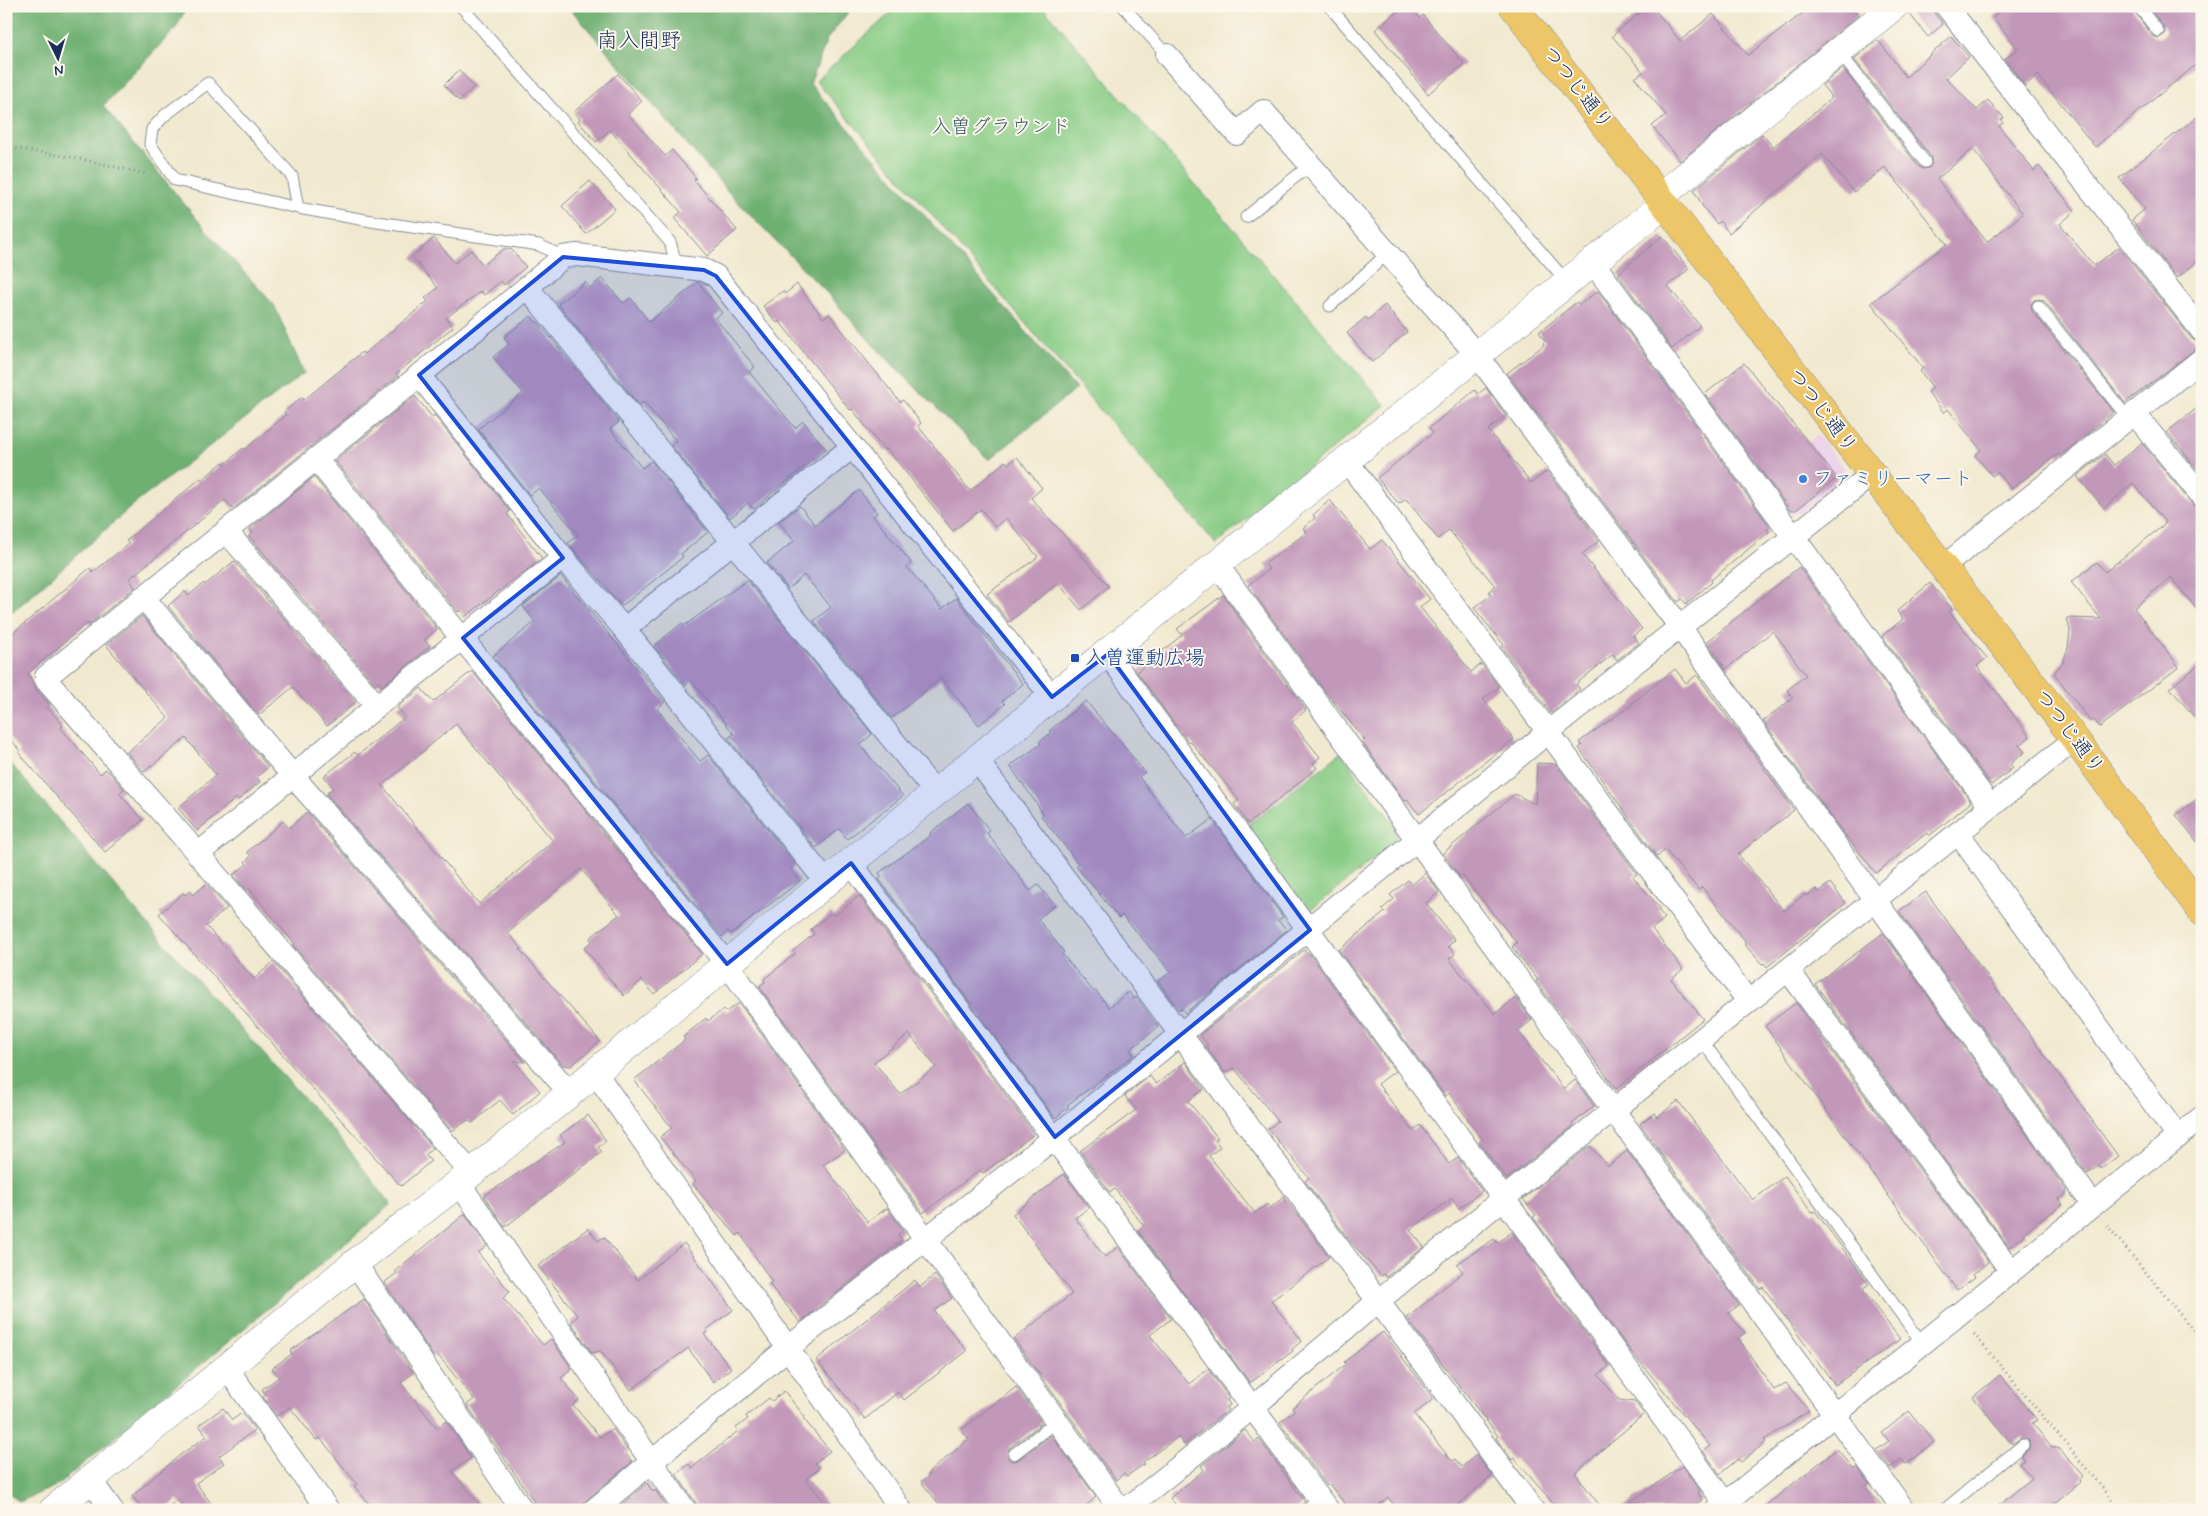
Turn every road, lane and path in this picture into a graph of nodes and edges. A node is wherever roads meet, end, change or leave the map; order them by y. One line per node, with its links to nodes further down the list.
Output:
1 (461, 6): 21 (lane)
2 (1123, 6): 10 (lane)
3 (1329, 6): 22 (lane)
4 (1513, 6): 15 (main road, つつじ通り)
5 (1894, 6): 9 (street)
6 (1946, 6): 26 (street)
7 (2138, 6): 8 (lane)
8 (2158, 31)
9 (1839, 52): 12 (lane); 15 (street)
10 (1167, 55): 13 (street)
11 (6, 147): 14 (path)
12 (1925, 162)
13 (1310, 165): 17 (lane); 18 (street)
14 (175, 180): 16 (lane); 16 (lane)
15 (1663, 200): 20 (street); 34 (main road, つつじ通り)
16 (298, 208): 19 (lane)
17 (1246, 217)
18 (1389, 252): 24 (lane); 27 (street)
19 (563, 257): 21 (street); 23 (street)
20 (1592, 261): 22 (street); 37 (street)
21 (677, 267): 31 (street)
22 (1567, 282): 27 (street)
23 (527, 287): 29 (street); 38 (street)
24 (1330, 306)
25 (2038, 306): 30 (lane)
26 (2202, 331)
27 (1477, 355): 33 (street); 43 (street)
28 (2202, 359): 30 (street)
29 (420, 376): 32 (street); 39 (street)
30 (2131, 415): 35 (street); 41 (street)
31 (851, 448): 38 (street); 47 (street)
32 (316, 458): 36 (street); 45 (street)
33 (1346, 461): 40 (street); 49 (street)
34 (1871, 475): 37 (street); 41 (main road, つつじ通り)
35 (2202, 496)
36 (226, 531): 42 (street); 48 (street)
37 (1794, 536): 43 (street); 54 (street)
38 (734, 542): 44 (street); 53 (street)
39 (563, 558): 44 (street); 45 (street)
40 (1218, 566): 46 (street); 56 (street)
41 (1943, 567): 50 (main road, つつじ通り)
42 (143, 597): 52 (street); 57 (street)
43 (1680, 627): 49 (street); 60 (street)
44 (624, 629): 59 (street)
45 (463, 638): 48 (street); 63 (street)
46 (1108, 654): 47 (street); 62 (street)
47 (1052, 697): 51 (street)
48 (377, 706): 52 (street)
49 (1548, 732): 56 (street); 65 (street)
50 (2075, 739): 54 (street); 61 (main road, つつじ通り)
51 (977, 760): 53 (street); 66 (street)
52 (292, 775): 57 (street); 69 (street)
53 (935, 792): 58 (street)
54 (1990, 806): 55 (street)
55 (1958, 833): 60 (street); 72 (street)
56 (1416, 840): 62 (street); 70 (street)
57 (198, 854): 74 (street)
58 (852, 863): 59 (street); 73 (street)
59 (827, 883): 63 (street)
60 (1874, 899): 64 (street); 76 (street)
61 (2202, 912)
62 (1310, 930): 66 (street); 75 (street)
63 (728, 964): 68 (street); 77 (street)
64 (1788, 970): 65 (street); 79 (street)
65 (1748, 1001): 67 (street)
66 (1182, 1034): 73 (street); 80 (street)
67 (1702, 1039): 70 (street); 83 (lane)
68 (595, 1072): 69 (street); 84 (street)
69 (570, 1093): 74 (street)
70 (1614, 1111): 75 (street); 87 (street)
71 (2202, 1117): 72 (street)
72 (2178, 1136): 76 (street)
73 (1055, 1137): 77 (street); 86 (street)
74 (465, 1178): 78 (street); 91 (street)
75 (1503, 1199): 80 (street); 94 (street)
76 (2092, 1205): 79 (street); 82 (path)
77 (924, 1239): 84 (street); 88 (street)
78 (355, 1263): 85 (street); 98 (street)
79 (2011, 1271): 81 (street)
80 (1378, 1301): 86 (street); 103 (street)
81 (1958, 1314): 83 (street); 106 (path)
82 (2202, 1341)
83 (1922, 1343): 87 (street)
84 (788, 1348): 91 (street); 101 (street)
85 (226, 1366): 92 (street); 97 (street)
86 (1253, 1407): 93 (street); 102 (street)
87 (1835, 1414): 94 (street); 104 (street)
88 (1057, 1421): 90 (lane); 102 (street)
89 (2023, 1445): 105 (lane)
90 (1014, 1454)
91 (652, 1462): 99 (street); 100 (street)
92 (90, 1479): 95 (street); 96 (street)
93 (1319, 1506)
94 (1724, 1508)
95 (53, 1510)
96 (112, 1510)
97 (328, 1510)
98 (522, 1510)
99 (594, 1510)
100 (685, 1510)
101 (901, 1510)
102 (1123, 1510)
103 (1533, 1510)
104 (1904, 1510)
105 (1944, 1510)
106 (2121, 1510)

